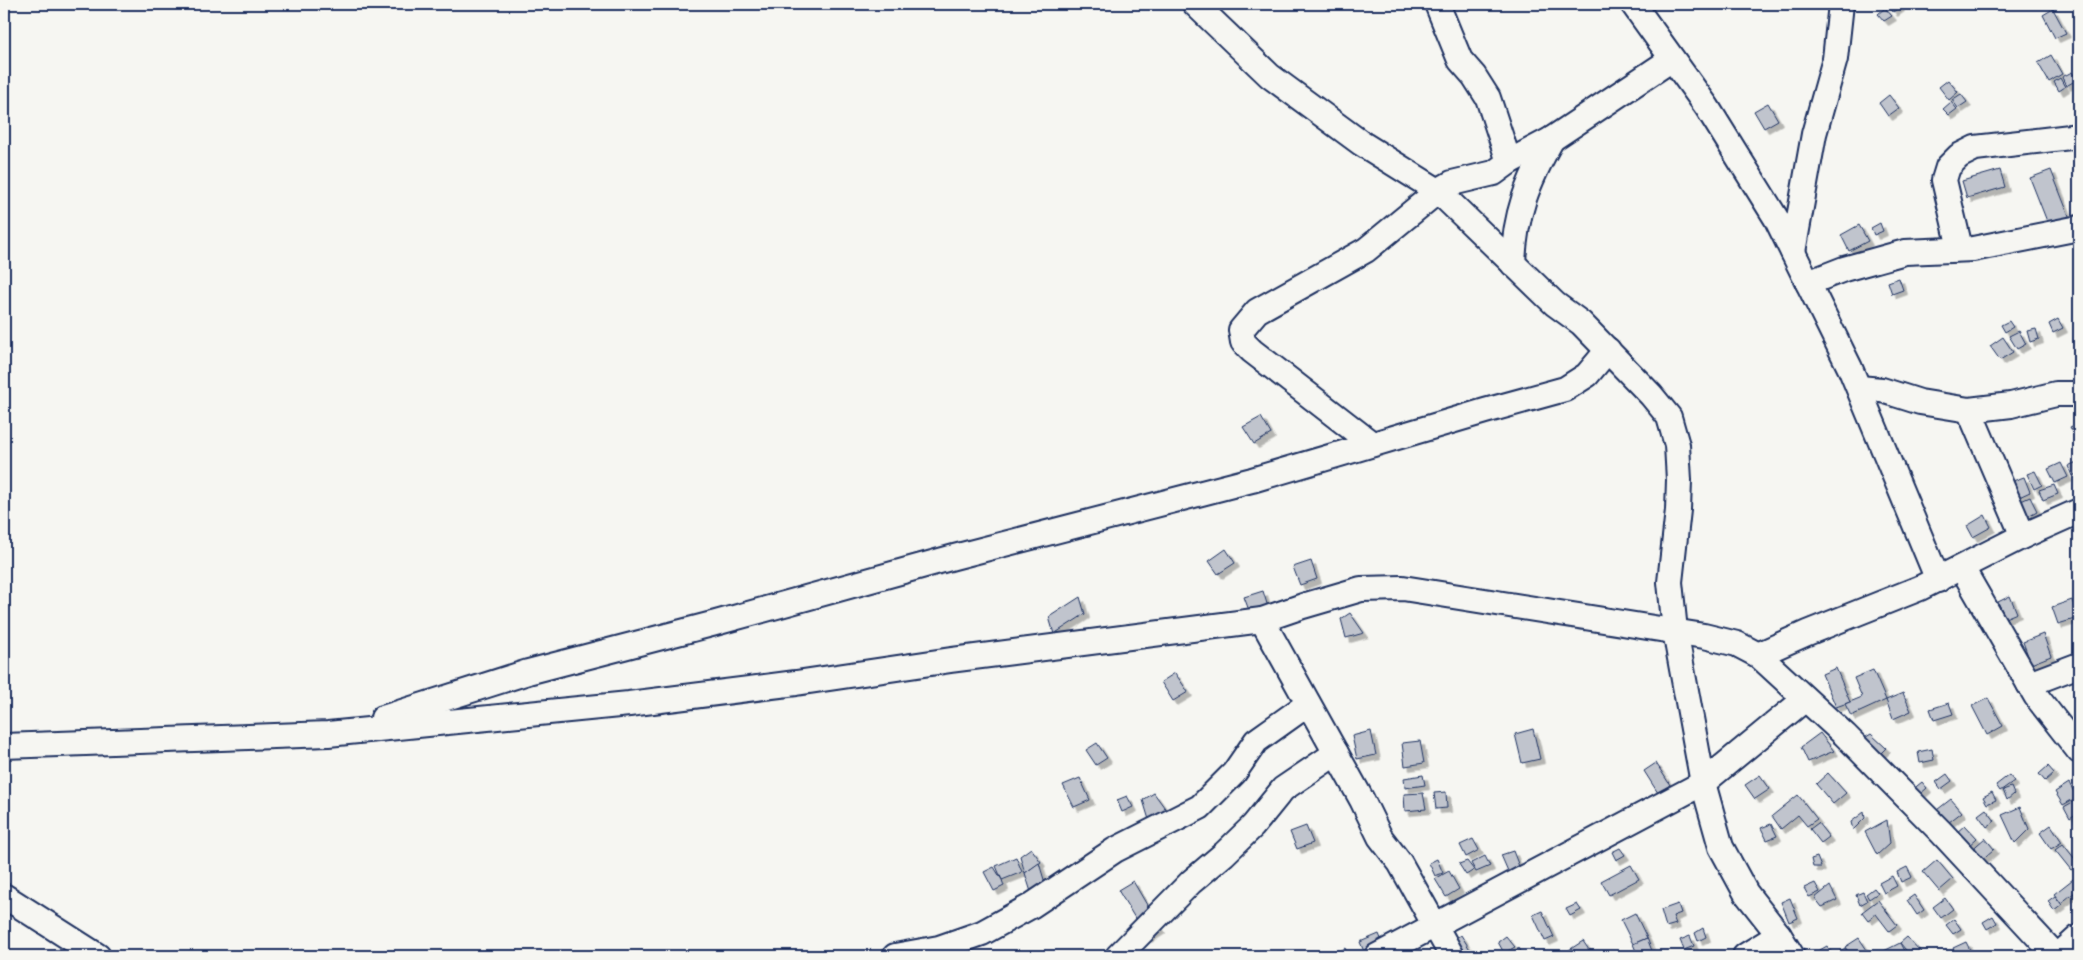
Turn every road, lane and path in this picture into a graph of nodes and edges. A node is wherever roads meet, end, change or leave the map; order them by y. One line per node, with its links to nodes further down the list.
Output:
1 (1194, 4): 9 (street)
2 (1437, 4): 8 (street)
3 (1633, 4): 5 (street)
4 (1844, 5): 12 (street)
5 (1672, 59): 7 (street); 12 (street)
6 (2079, 136): 11 (street)
7 (1552, 139): 8 (street); 13 (street)
8 (1509, 162): 9 (street)
9 (1438, 191): 13 (street); 19 (street)
10 (2079, 228): 11 (street)
11 (1960, 248): 14 (street)
12 (1793, 252): 14 (street)
13 (1514, 264): 15 (street)
14 (1808, 283): 16 (street)
15 (1608, 350): 19 (street); 25 (street)
16 (1859, 388): 18 (street); 23 (street)
17 (2079, 394): 18 (street)
18 (1969, 410): 21 (street)
19 (1372, 444): 31 (street)
20 (2079, 511): 21 (street)
21 (2023, 536): 22 (street)
22 (1962, 568): 23 (street); 28 (street)
23 (1938, 580): 26 (street)
24 (1262, 620): 25 (street); 30 (street); 31 (street)
25 (1675, 631): 26 (street); 35 (street)
26 (1758, 655): 29 (street)
27 (2079, 665): 28 (street)
28 (2029, 684): 33 (street)
29 (1805, 699): 35 (street); 47 (street)
30 (1308, 704): 34 (street); 41 (street)
31 (328, 734): 32 (street)
32 (4, 746)
33 (2079, 751)
34 (1336, 753): 37 (street); 42 (street)
35 (1703, 783): 37 (street); 38 (street)
36 (4, 896): 40 (street)
37 (1436, 926): 43 (street); 44 (street)
38 (1779, 935): 45 (street); 46 (street)
39 (2079, 937): 47 (street)
40 (98, 956)
41 (895, 956)
42 (1118, 956)
43 (1377, 956)
44 (1452, 956)
45 (1745, 956)
46 (1792, 956)
47 (2057, 956)

